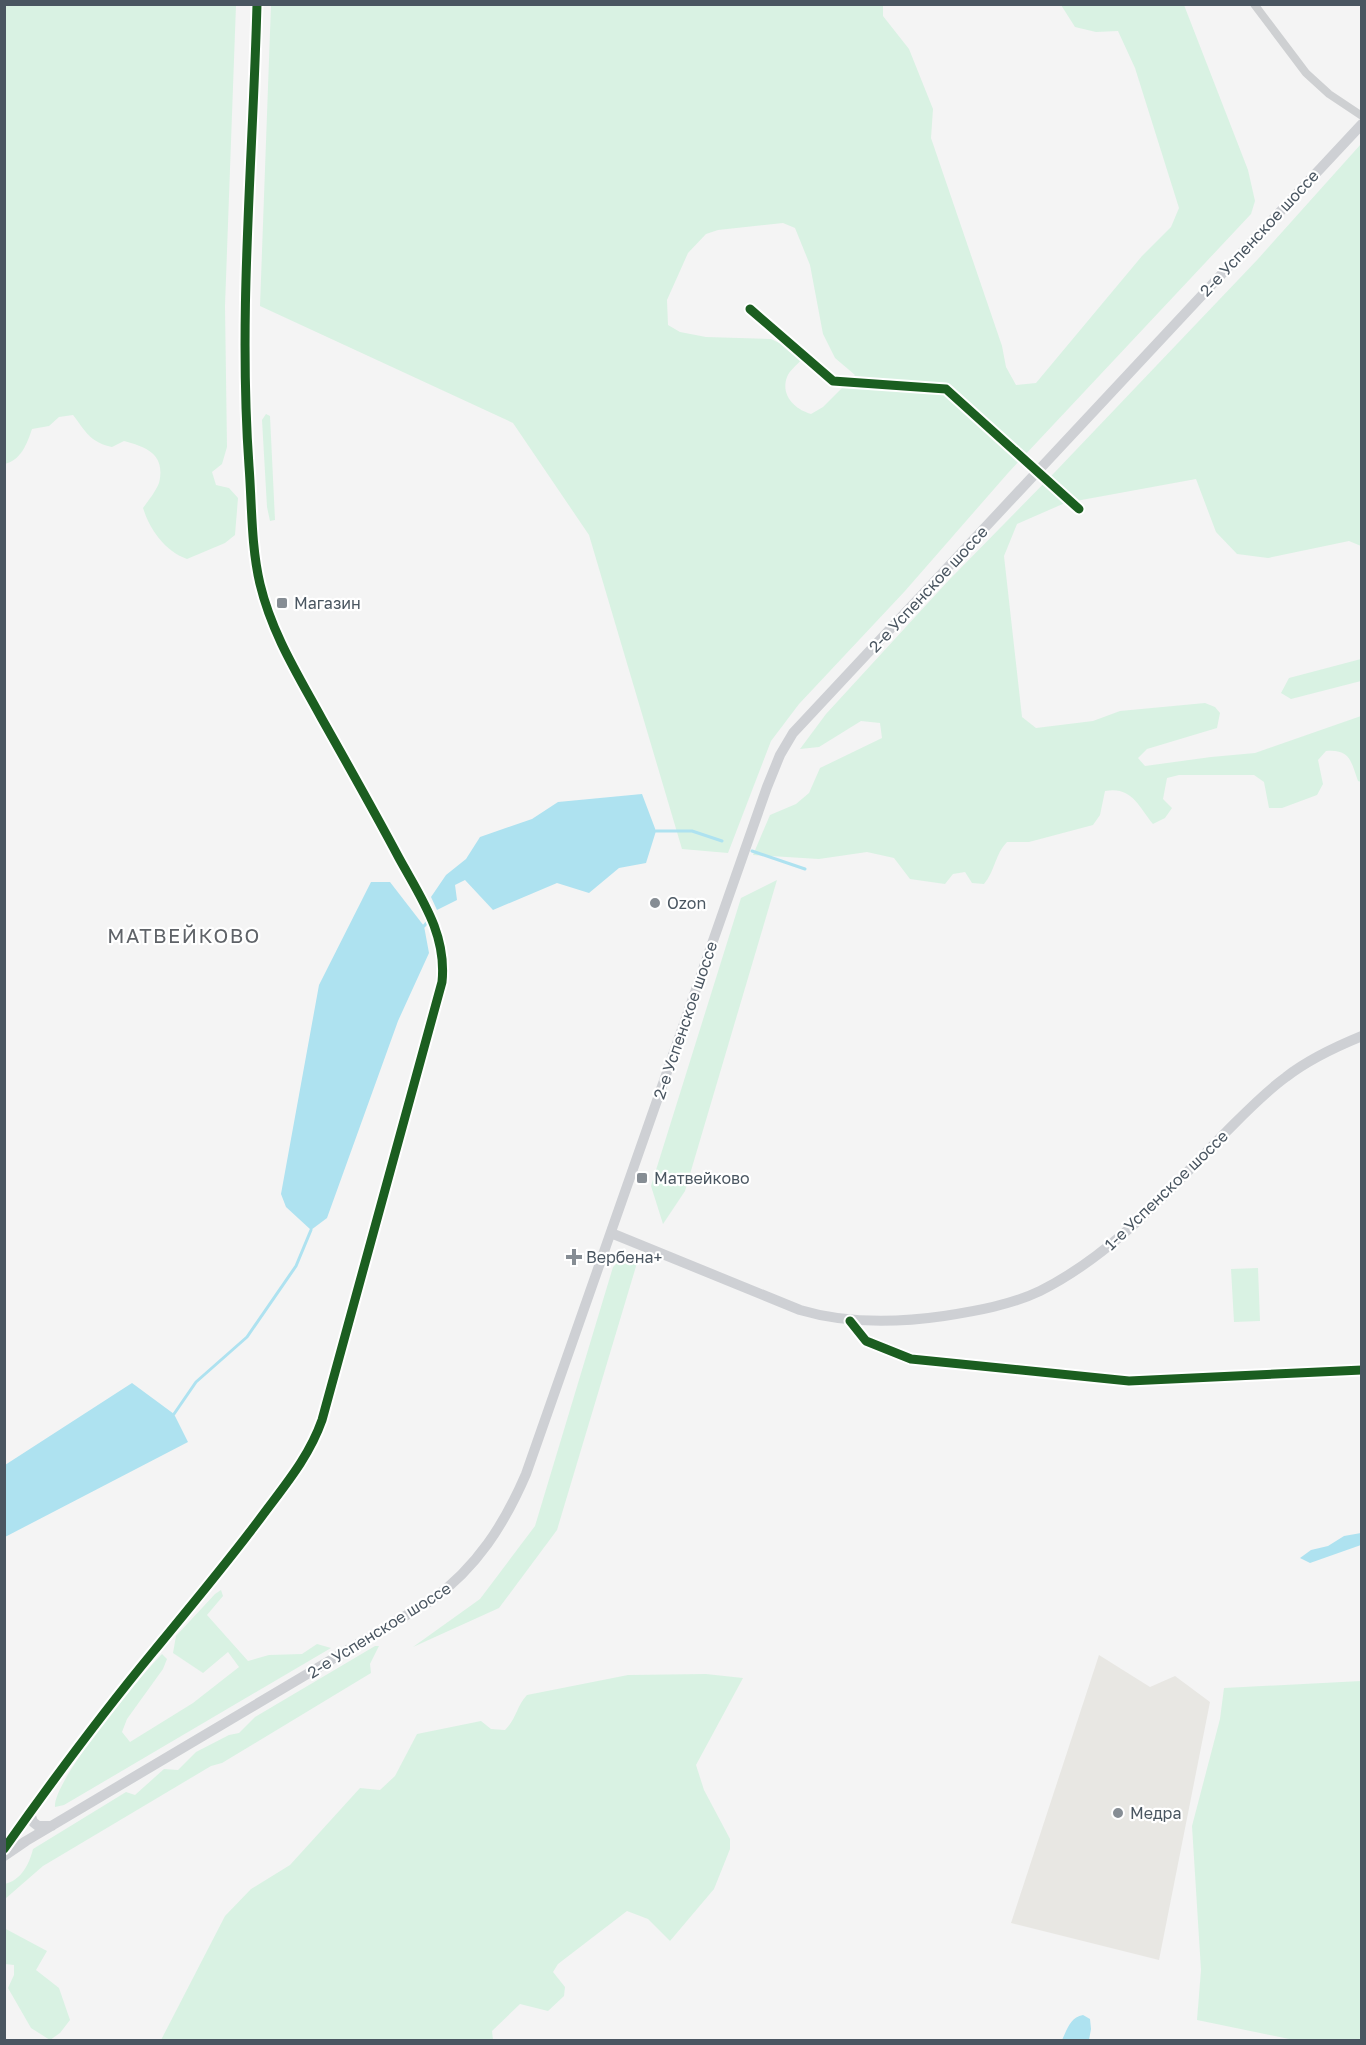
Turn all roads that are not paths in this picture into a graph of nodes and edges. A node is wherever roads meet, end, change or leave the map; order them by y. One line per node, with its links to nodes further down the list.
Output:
1 (257, 4): 12 (main road)
2 (1254, 4): 3 (street)
3 (1362, 116)
4 (1362, 124): 6 (main road, 2-е Успенское шоссе)
5 (750, 309): 6 (street)
6 (1037, 471): 7 (street); 9 (main road, 2-е Успенское шоссе)
7 (1079, 509)
8 (1362, 1036): 10 (main road, 1-е Успенское шоссе)
9 (610, 1233): 10 (main road, 1-е Успенское шоссе); 13 (main road, 2-е Успенское шоссе)
10 (850, 1321): 11 (street)
11 (1362, 1370)
12 (30, 1813): 13 (main road); 14 (main road)
13 (53, 1825): 15 (main road, 2-е Успенское шоссе)
14 (4, 1849)
15 (4, 1856)

